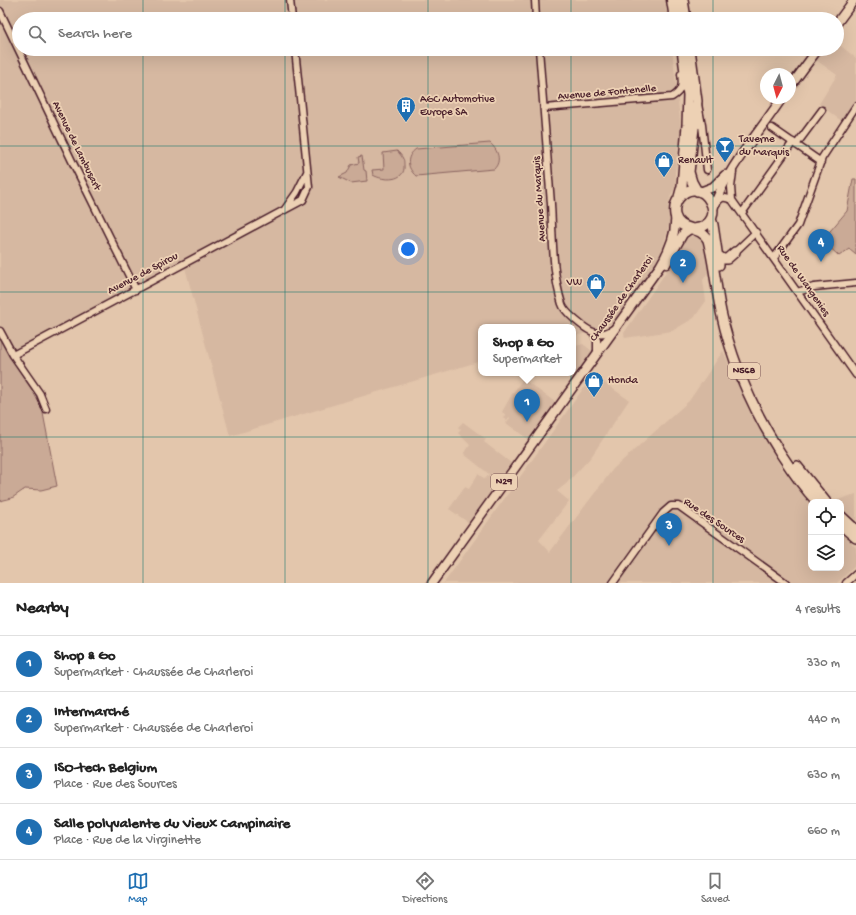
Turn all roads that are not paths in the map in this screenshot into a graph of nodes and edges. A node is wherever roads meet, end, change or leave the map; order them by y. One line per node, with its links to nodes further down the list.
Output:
1 (290, 0): 8 (street)
2 (535, 0): 9 (street)
3 (670, 0): 10 (street)
4 (675, 0): 11 (highway)
5 (683, 0): 12 (highway)
6 (854, 0): 13 (main road)
7 (0, 11): 14 (street, Avenue de Lambusart)
8 (291, 12)
9 (536, 12)
10 (672, 12)
11 (677, 12)
12 (685, 12)
13 (844, 14)
14 (12, 36)
15 (22, 56): 48 (street, Avenue de Lambusart)
16 (296, 56): 33 (street, Avenue de Spirou)
17 (539, 56): 25 (street, Avenue du Marquis)
18 (678, 56): 25 (street, Avenue de Fontenelle)
19 (683, 56): 35 (highway)
20 (691, 56): 27 (highway)
21 (813, 56): 22 (main road)
22 (796, 79)
23 (778, 104): 31 (main road)
24 (856, 106): 30 (street)
25 (544, 108): 52 (street, Avenue du Marquis)
26 (822, 110): 29 (street)
27 (699, 125): 32 (street); 34 (highway)
28 (772, 128): 29 (street)
29 (794, 143): 30 (street); 39 (street)
30 (821, 162): 46 (street)
31 (734, 168): 34 (main road); 36 (street); 37 (main road)
32 (707, 170)
33 (308, 171): 38 (street, Avenue de Spirou); 38 (street, Avenue de Spirou)
34 (699, 191): 35 (highway); 37 (highway)
35 (680, 197): 40 (highway)
36 (732, 200): 37 (street); 39 (street, Rue de Wangenies)
37 (713, 208): 41 (highway)
38 (283, 210): 48 (street, Avenue de Spirou)
39 (742, 213): 43 (street, Rue de Wangenies)
40 (675, 215): 42 (highway); 50 (main road, Chaussée de Charleroi / N29)
41 (711, 219): 42 (highway); 45 (highway, N568)
42 (692, 229): 56 (main road, Chaussée de Charleroi / N29); 59 (highway, N568)
43 (756, 232): 44 (street); 46 (street, Rue de Wangenies)
44 (735, 252): 45 (highway)
45 (717, 255): 60 (highway, N568)
46 (774, 258): 49 (street, Rue de Wangenies)
47 (856, 283): 49 (street)
48 (136, 290): 54 (street, Avenue de Spirou)
49 (797, 292): 55 (street, Rue de Wangenies)
50 (616, 327): 52 (street); 53 (main road, Chaussée de Charleroi / N29)
51 (0, 331): 54 (street)
52 (592, 332): 53 (street)
53 (596, 354): 56 (main road, Chaussée de Charleroi / N29)
54 (13, 355): 57 (street)
55 (856, 375)
56 (578, 383): 58 (main road, Chaussée de Charleroi / N29)
57 (46, 409)
58 (555, 416): 66 (main road, Chaussée de Charleroi / N29); 67 (main road, Chaussée de Charleroi / N29)
59 (815, 499)
60 (824, 499)
61 (844, 519): 63 (highway)
62 (844, 528): 64 (highway)
63 (856, 530)
64 (856, 538)
65 (855, 576): 70 (street)
66 (432, 583)
67 (437, 583)
68 (613, 583): 69 (street, Rue des Sources)
69 (786, 583)
70 (846, 583)

